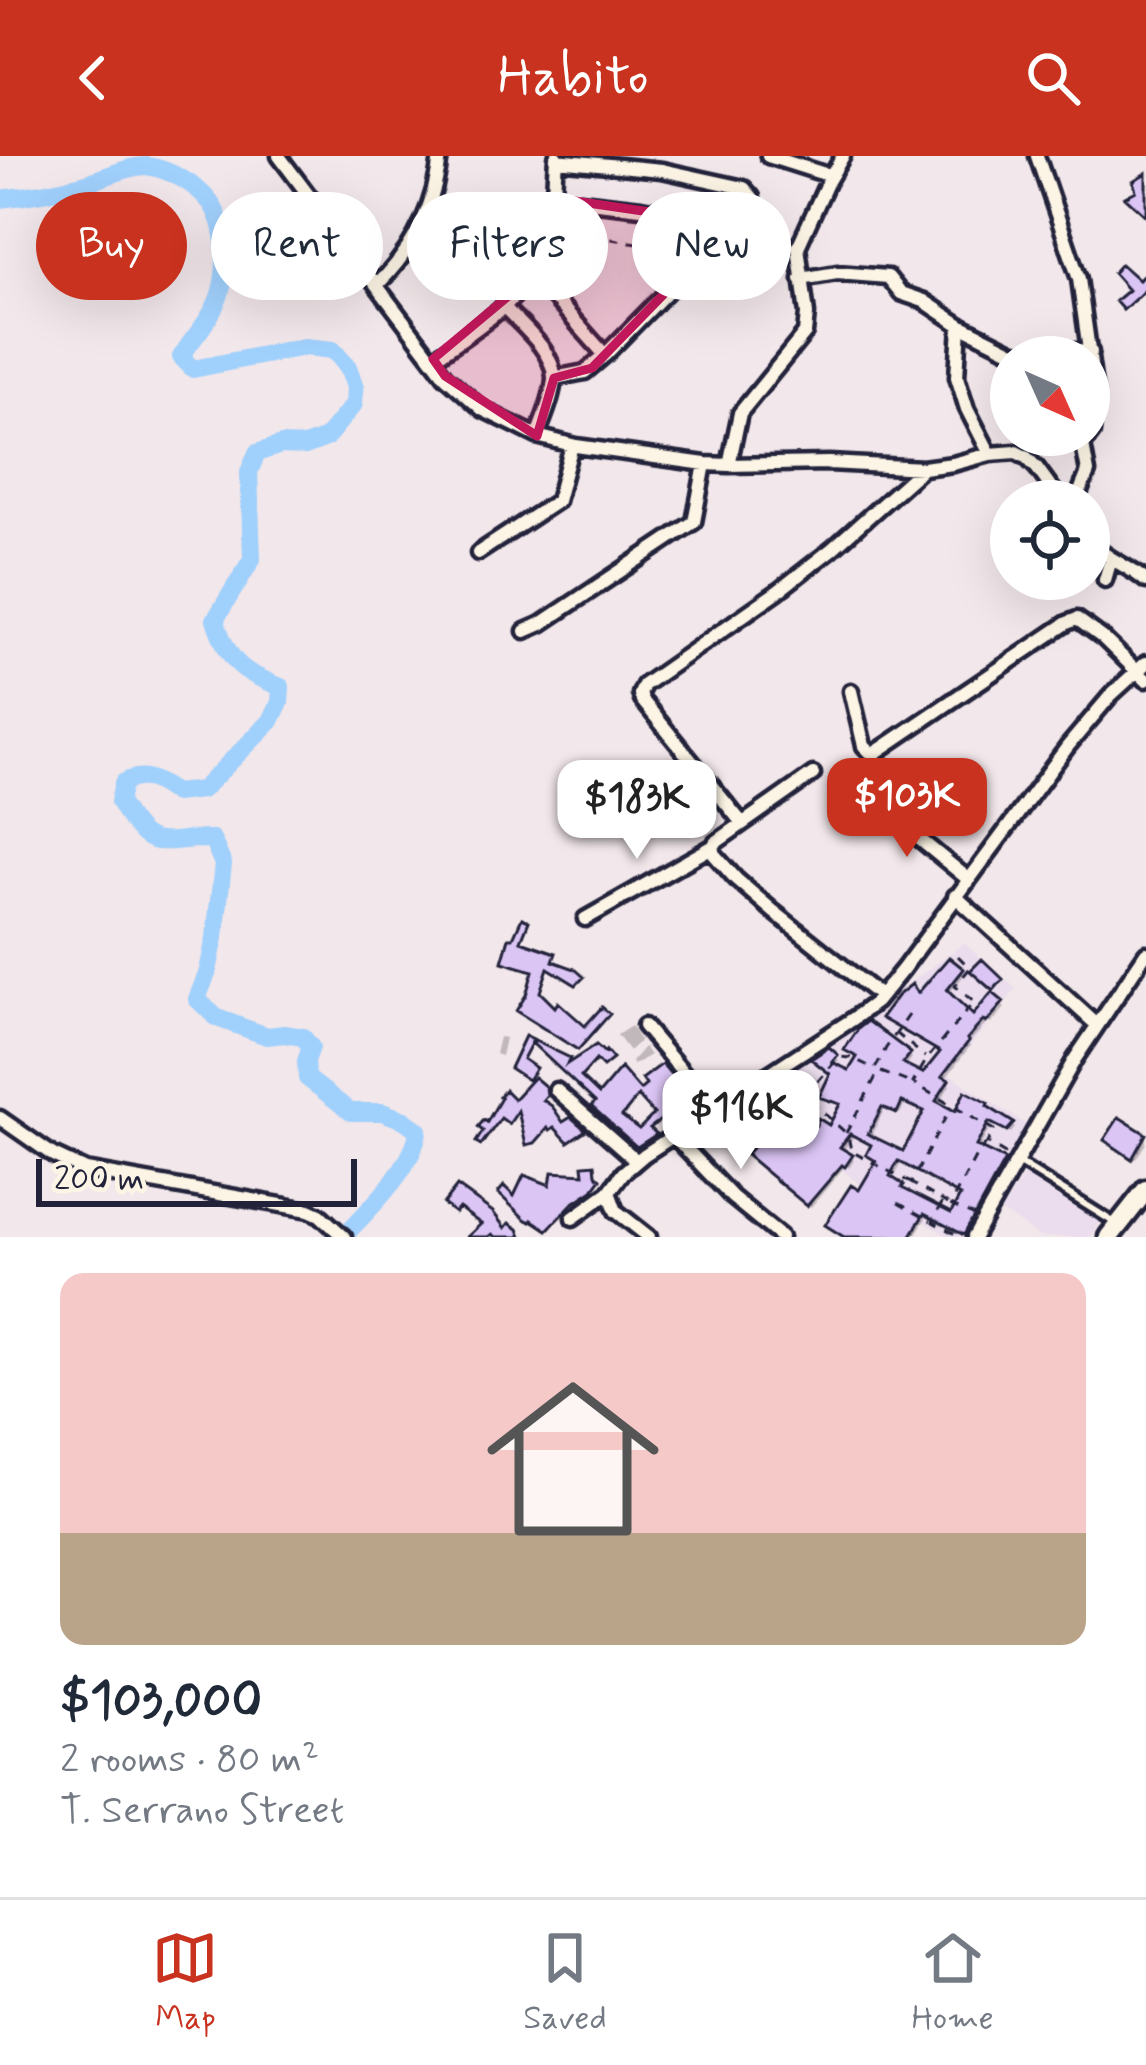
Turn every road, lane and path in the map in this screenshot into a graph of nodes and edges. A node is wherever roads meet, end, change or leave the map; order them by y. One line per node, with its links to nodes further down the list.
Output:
1 (279, 156): 8 (street)
2 (440, 156): 11 (street)
3 (768, 156): 7 (street)
4 (843, 156): 7 (street)
5 (1037, 156): 19 (street)
6 (556, 158): 9 (street); 10 (street)
7 (831, 176): 12 (street)
8 (306, 192)
9 (554, 192)
10 (749, 192)
11 (383, 278)
12 (801, 279): 18 (street); 28 (street)
13 (383, 293): 22 (street)
14 (508, 300): 17 (street)
15 (555, 300): 21 (street)
16 (659, 300): 21 (street)
17 (503, 306): 22 (street); 23 (street)
18 (960, 326): 20 (street); 26 (street)
19 (1088, 336)
20 (990, 340)
21 (605, 355): 23 (street)
22 (433, 359): 24 (street)
23 (554, 378): 24 (street)
24 (537, 436): 25 (street)
25 (572, 445): 27 (street); 31 (street)
26 (989, 454): 29 (street); 30 (street)
27 (705, 464): 28 (street); 35 (street)
28 (729, 465): 29 (street)
29 (923, 468): 40 (street)
30 (1044, 480)
31 (478, 553)
32 (1111, 560): 33 (street); 34 (street)
33 (1110, 563)
34 (1146, 581)
35 (525, 631)
36 (1142, 672): 37 (street); 42 (street)
37 (851, 691)
38 (813, 774): 40 (street)
39 (877, 804): 42 (street)
40 (742, 823): 41 (street)
41 (712, 847): 44 (street); 47 (street)
42 (968, 879): 43 (street)
43 (955, 896): 47 (street); 49 (street)
44 (585, 920)
45 (1146, 953): 49 (street)
46 (958, 956): 52 (path)
47 (880, 996): 54 (street)
48 (909, 1015): 51 (path)
49 (1097, 1025): 65 (street)
50 (644, 1026): 59 (street)
51 (896, 1034): 52 (path); 53 (path)
52 (926, 1058): 55 (path)
53 (877, 1070): 55 (path); 57 (path); 61 (path)
54 (765, 1078): 57 (path); 59 (street)
55 (913, 1083): 58 (path)
56 (556, 1090): 64 (street)
57 (805, 1096): 61 (path)
58 (952, 1105): 63 (path); 66 (path)
59 (714, 1109): 62 (street)
60 (0, 1118): 76 (street)
61 (847, 1133): 66 (path)
62 (674, 1136): 64 (street); 78 (street)
63 (987, 1143): 65 (path); 71 (path)
64 (637, 1161): 68 (street)
65 (1016, 1161): 75 (lane); 80 (street)
66 (911, 1184): 69 (path)
67 (1146, 1190): 75 (main road)
68 (610, 1192): 73 (street); 77 (street)
69 (943, 1201): 71 (path); 74 (path)
70 (898, 1203): 74 (path)
71 (950, 1204): 72 (path)
72 (976, 1216)
73 (573, 1218)
74 (933, 1222): 79 (path)
75 (1114, 1231)
76 (340, 1233)
77 (649, 1237)
78 (781, 1237)
79 (961, 1237)
80 (974, 1237)

